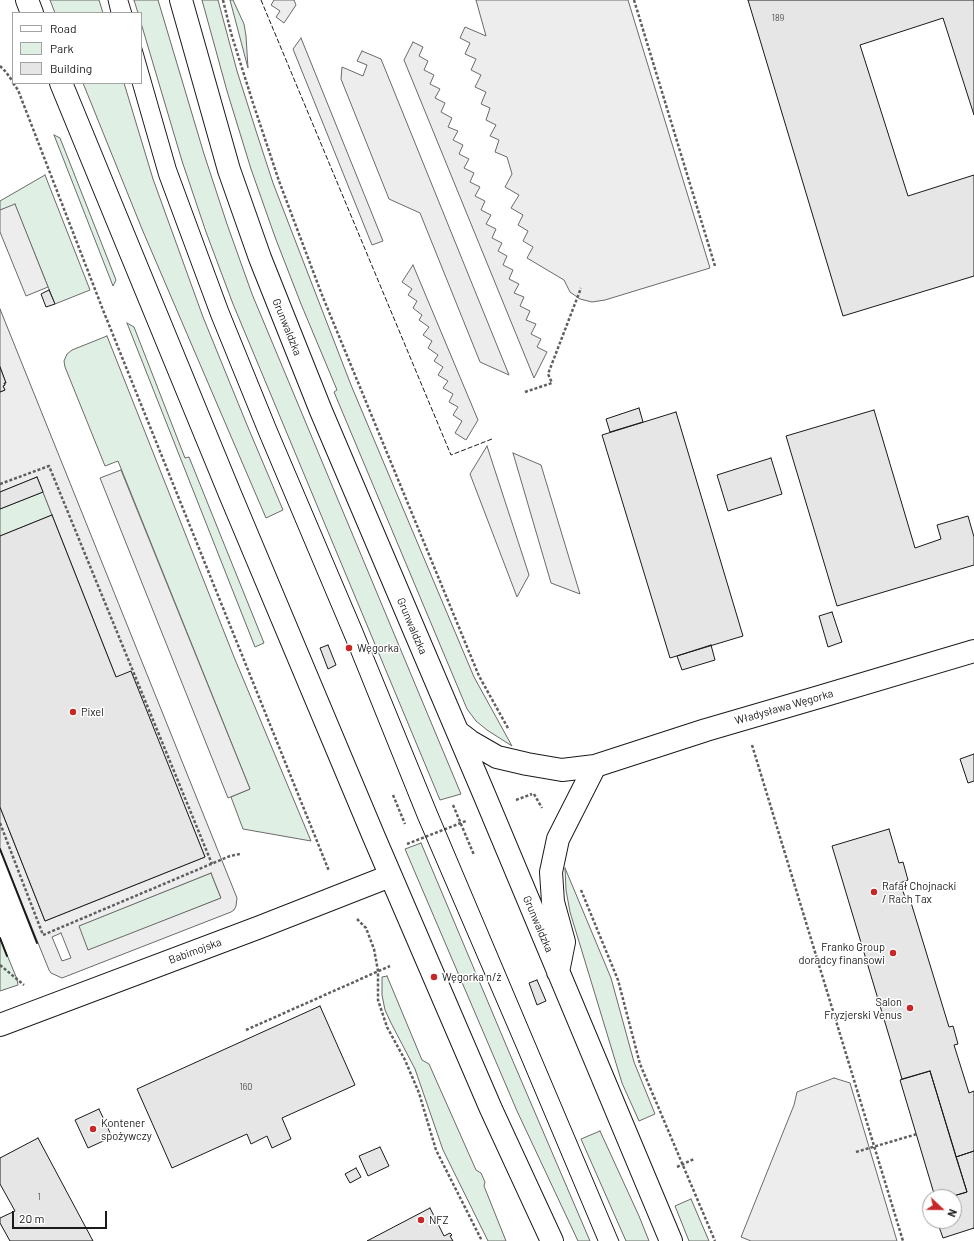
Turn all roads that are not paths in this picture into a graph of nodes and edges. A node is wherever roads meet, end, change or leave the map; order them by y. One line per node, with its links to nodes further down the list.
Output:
1 (27, 0): 3 (street)
2 (181, 0): 6 (street, Grunwaldzka)
3 (32, 12)
4 (61, 84): 8 (street)
5 (974, 650): 7 (street, Władysława Węgorka)
6 (457, 731): 7 (street, Władysława Węgorka); 9 (street, Grunwaldzka)
7 (595, 766): 9 (street)
8 (390, 876): 10 (street, Babimojska); 11 (street)
9 (558, 972): 12 (street, Grunwaldzka)
10 (0, 1025)
11 (552, 1241)
12 (671, 1241)

